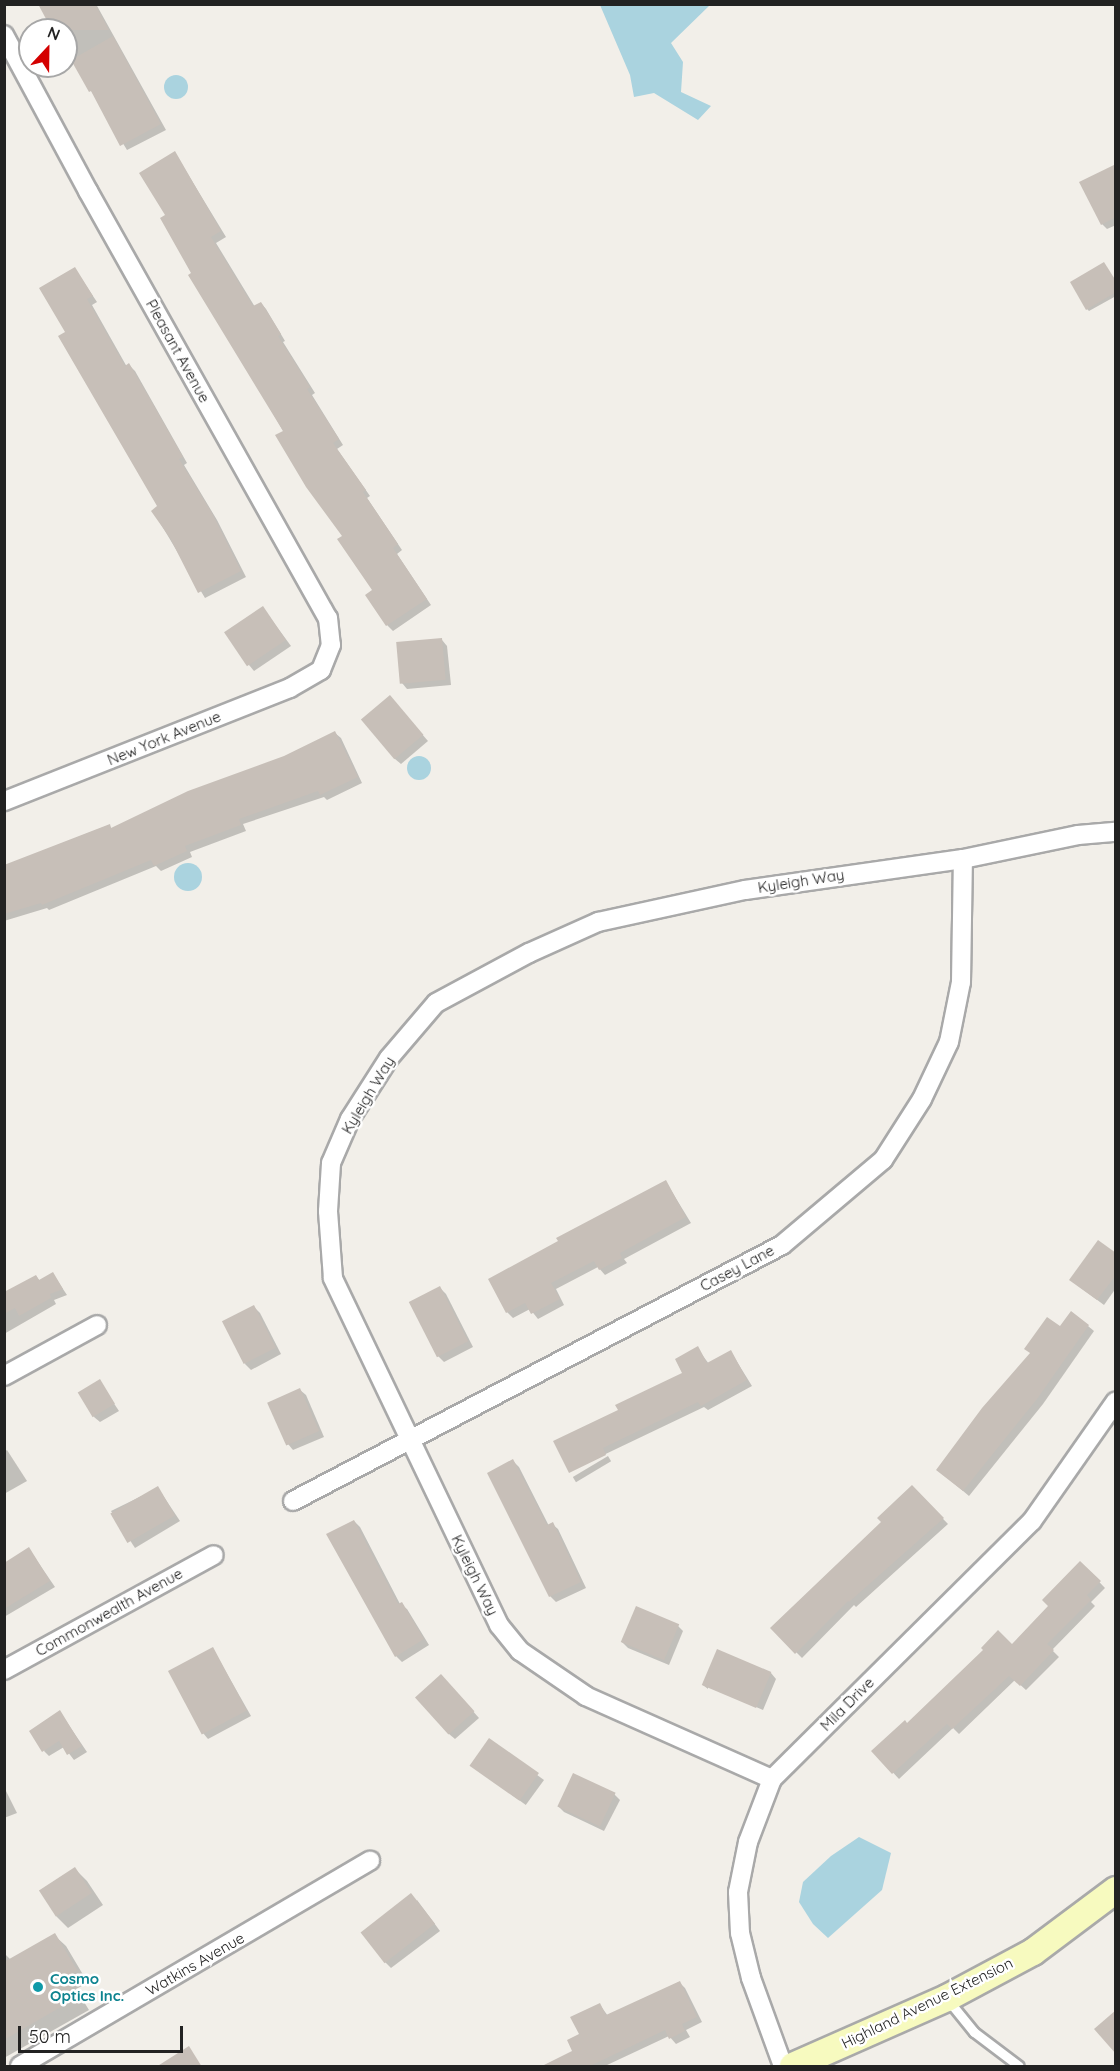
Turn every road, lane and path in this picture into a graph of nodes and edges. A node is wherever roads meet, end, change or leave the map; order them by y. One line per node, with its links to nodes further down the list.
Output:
1 (4, 35): 2 (street, Pleasant Avenue)
2 (321, 670): 3 (street, New York Avenue)
3 (4, 801)
4 (1116, 832): 5 (street, Kyleigh Way)
5 (963, 859): 9 (street, Casey Lane); 9 (street, Kyleigh Way)
6 (97, 1325): 7 (street)
7 (4, 1376)
8 (1116, 1401): 13 (street, Mila Drive)
9 (410, 1438): 10 (street, Casey Lane); 13 (street, Kyleigh Way)
10 (293, 1501)
11 (214, 1555): 12 (street, Commonwealth Avenue)
12 (4, 1670)
13 (772, 1779): 19 (street, Mila Drive)
14 (370, 1861): 17 (street, Watkins Avenue)
15 (1116, 1890): 16 (street, Highland Avenue Extension)
16 (947, 1998): 20 (street, Highland Avenue Extension); 21 (lane)
17 (42, 2061): 18 (street, Watkins Avenue)
18 (20, 2067)
19 (783, 2067)
20 (793, 2067)
21 (1019, 2067)

